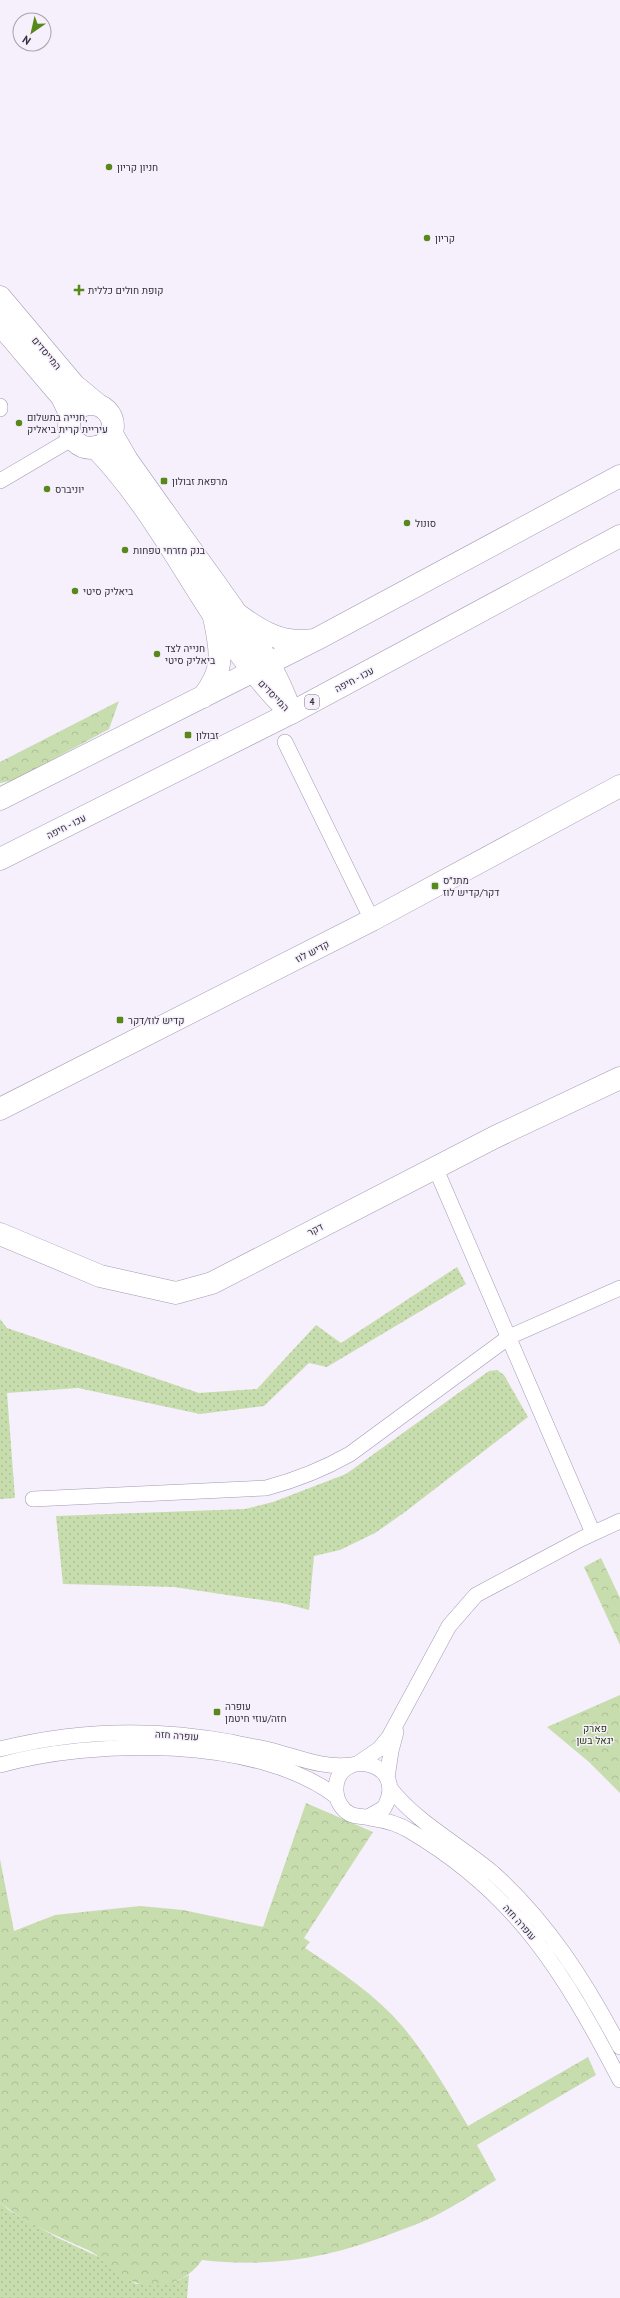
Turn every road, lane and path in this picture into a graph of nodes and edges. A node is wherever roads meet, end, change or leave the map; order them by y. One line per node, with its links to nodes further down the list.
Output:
1 (0, 297): 3 (main road, המייסדים)
2 (0, 324): 4 (main road, המייסדים)
3 (97, 404): 4 (main road); 5 (main road)
4 (71, 416): 6 (main road)
5 (112, 434): 7 (main road); 12 (main road, המייסדים)
6 (73, 438): 7 (main road); 9 (street)
7 (95, 447): 11 (main road, המייסדים)
8 (620, 476): 13 (main road)
9 (0, 481)
10 (620, 536): 16 (main road, עכו - חיפה / 4)
11 (213, 612): 14 (main road, המייסדים); 15 (main road)
12 (237, 614): 13 (main road); 14 (main road, המייסדים)
13 (315, 640): 14 (main road)
14 (261, 668): 15 (main road); 16 (main road, המייסדים)
15 (202, 698): 19 (main road)
16 (291, 713): 20 (main road, עכו - חיפה / 4)
17 (285, 742): 21 (street)
18 (620, 786): 21 (main road, קדיש לוז)
19 (0, 799)
20 (0, 859)
21 (372, 920): 23 (main road, קדיש לוז)
22 (620, 1078): 24 (main road, דקר)
23 (0, 1109)
24 (436, 1167): 25 (main road, דקר); 27 (street)
25 (0, 1234)
26 (620, 1288): 27 (street)
27 (509, 1337): 28 (street); 30 (street)
28 (33, 1499)
29 (620, 1521): 30 (street)
30 (593, 1533): 31 (street)
31 (401, 1718): 34 (street); 35 (street)
32 (0, 1749): 34 (street, עופרה חזה)
33 (0, 1764): 36 (street, עופרה חזה)
34 (355, 1764): 35 (street); 36 (street)
35 (389, 1783): 37 (street); 38 (street, עופרה חזה)
36 (337, 1797): 37 (street)
37 (368, 1817): 39 (street, עופרה חזה)
38 (620, 2047)
39 (620, 2080)

